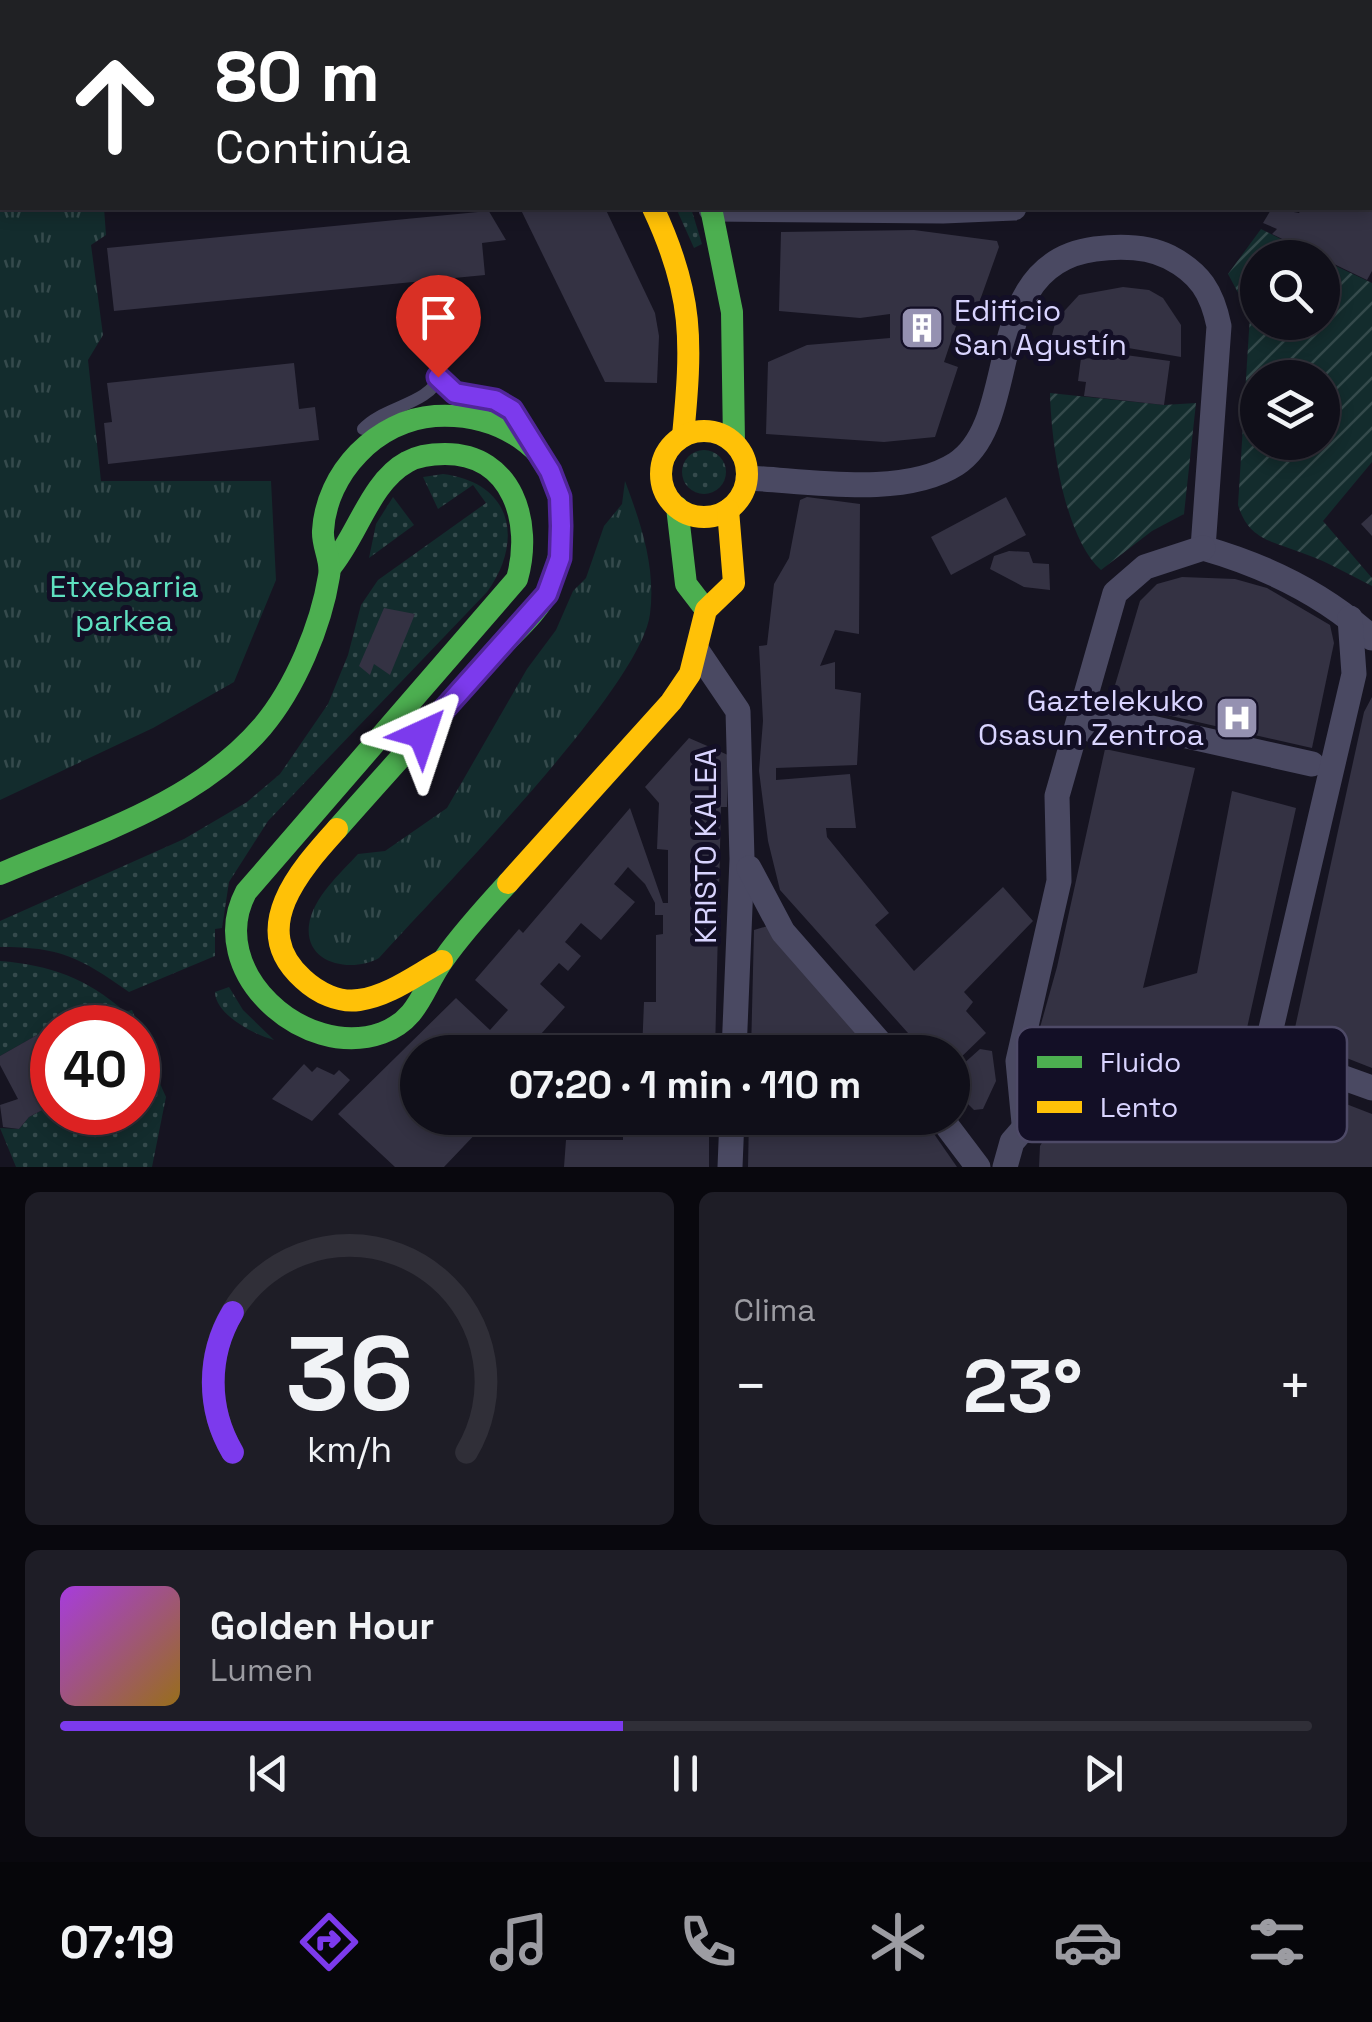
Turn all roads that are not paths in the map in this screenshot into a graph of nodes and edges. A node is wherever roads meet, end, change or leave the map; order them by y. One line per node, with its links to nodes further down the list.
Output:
1 (655, 210): 5 (street)
2 (711, 210): 6 (street)
3 (826, 210): 4 (street)
4 (978, 210)
5 (682, 436): 6 (street); 10 (street)
6 (734, 444): 9 (street)
7 (362, 448): 8 (street); 8 (lane); 13 (street)
8 (537, 452): 23 (street)
9 (748, 478): 11 (street); 12 (street)
10 (676, 508): 11 (street); 14 (street)
11 (728, 510): 14 (street)
12 (1203, 548): 15 (street); 24 (street)
13 (330, 568): 22 (street); 23 (street)
14 (706, 610): 17 (street)
15 (1350, 618): 16 (street); 18 (street)
16 (1372, 638)
17 (698, 652): 23 (street); 26 (street, KRISTO KALEA)
18 (1361, 688): 25 (street)
19 (1092, 730): 20 (street)
20 (1312, 764)
21 (749, 868): 27 (street)
22 (3, 871)
23 (442, 961)
24 (1026, 1027)
25 (1272, 1027)
26 (735, 1035)
27 (873, 1035)
28 (1347, 1079): 29 (street)
29 (1372, 1088)
30 (731, 1135): 34 (street)
31 (954, 1135): 35 (street)
32 (1017, 1139): 33 (street)
33 (1005, 1166)
34 (730, 1167)
35 (978, 1167)

